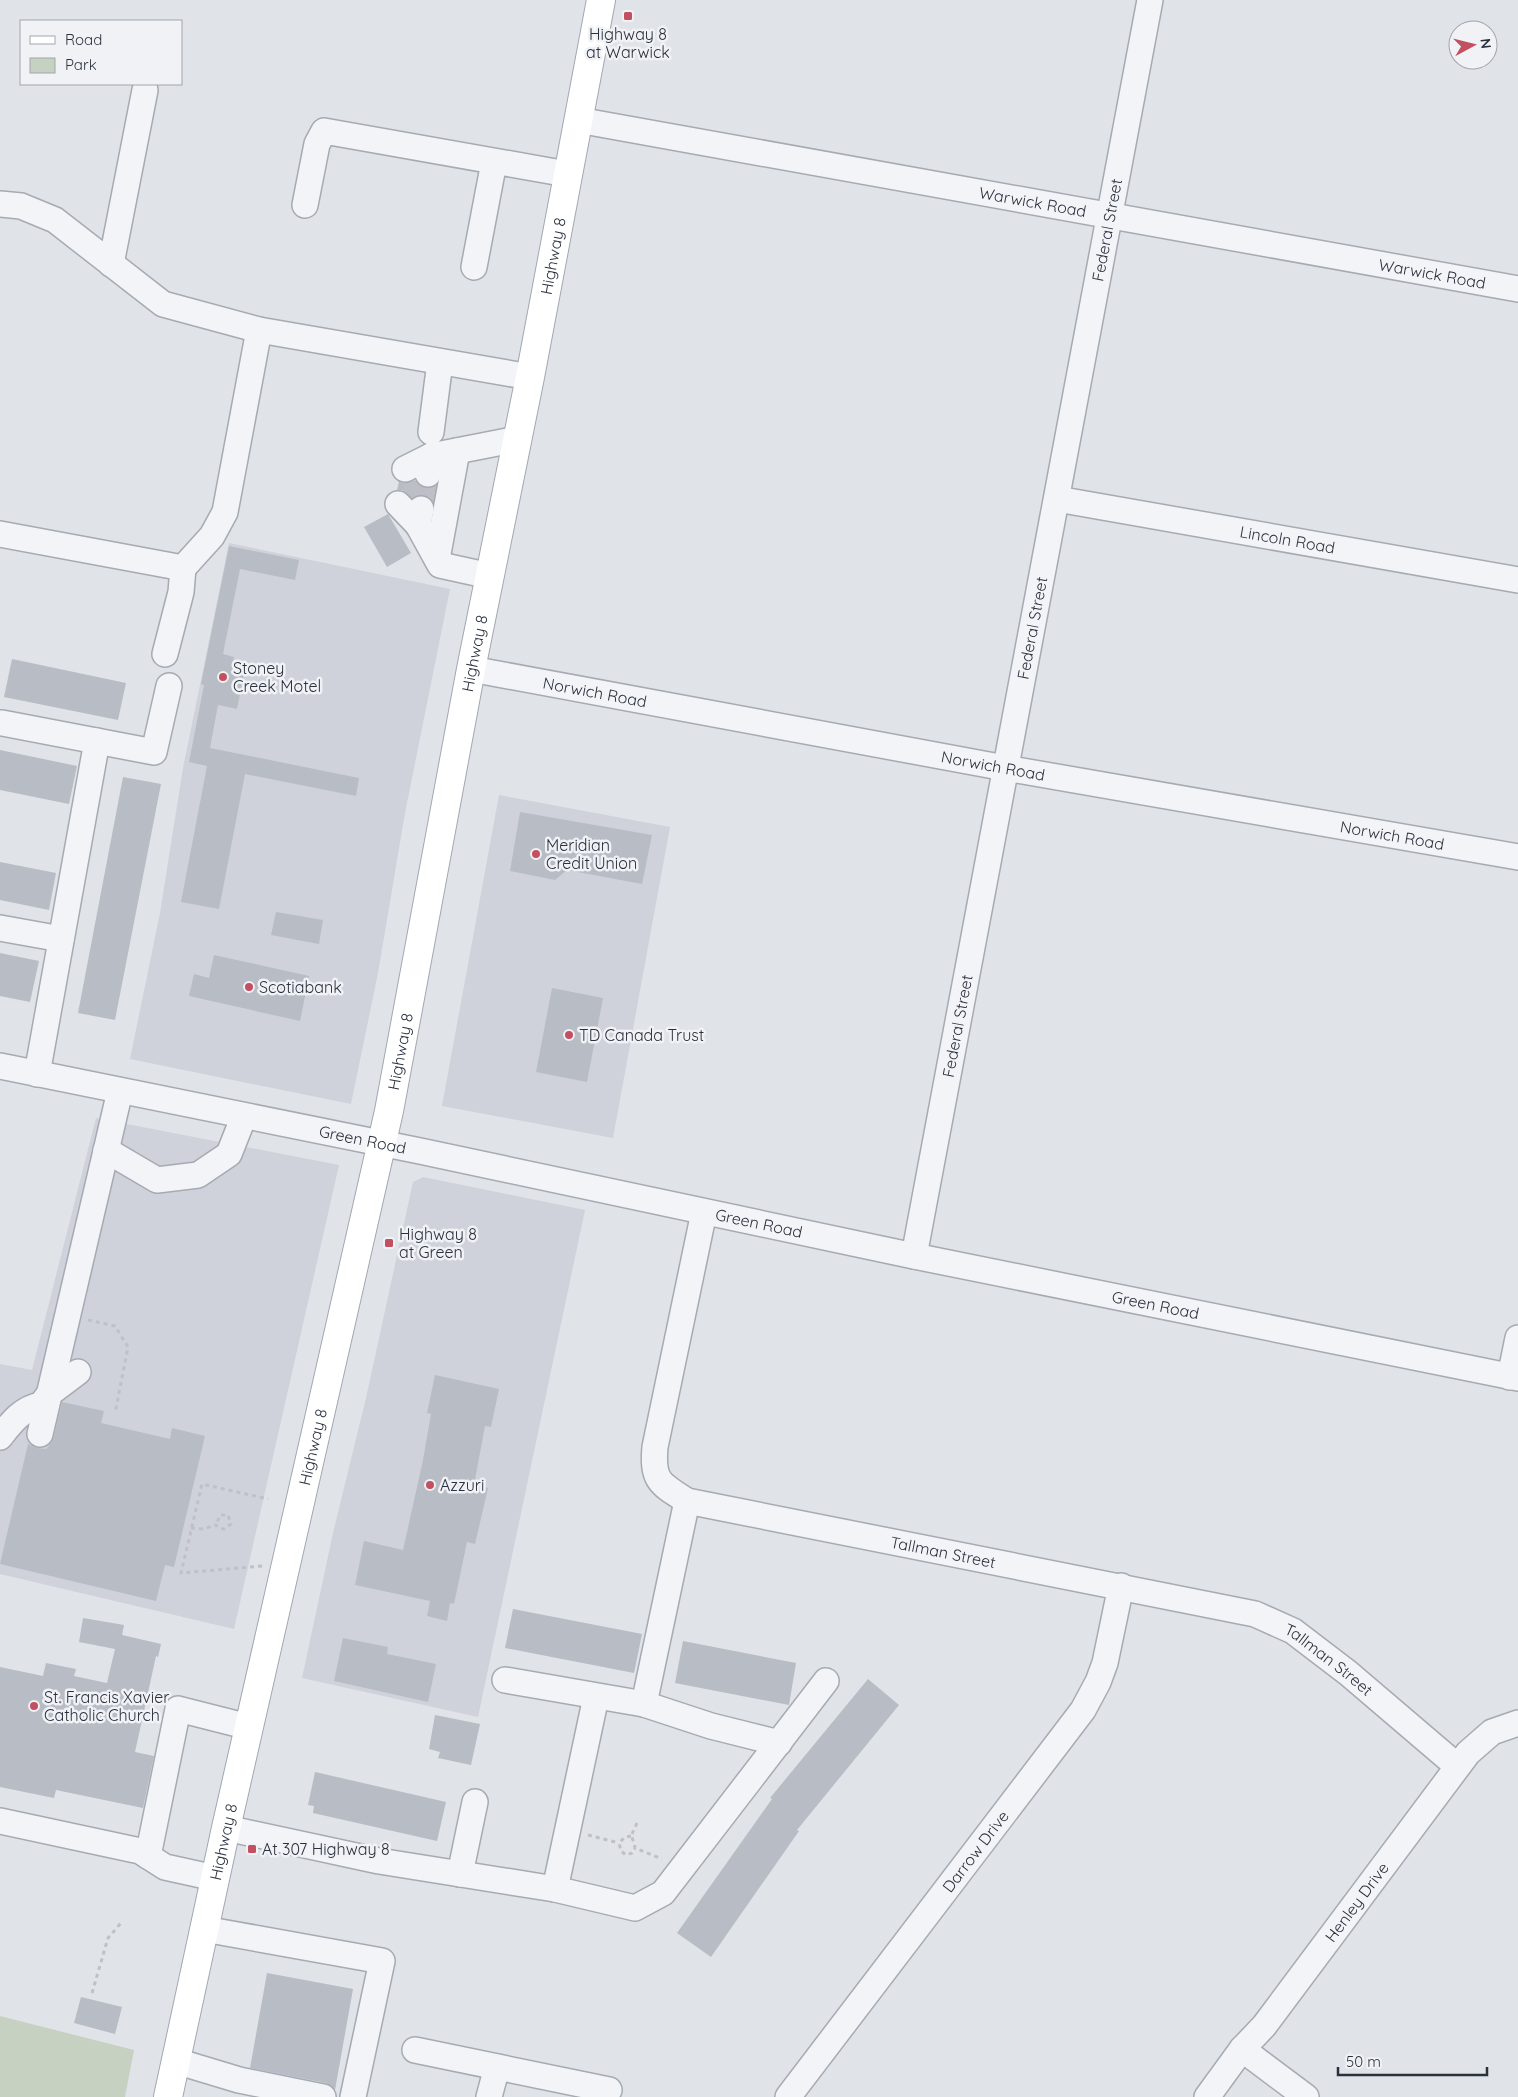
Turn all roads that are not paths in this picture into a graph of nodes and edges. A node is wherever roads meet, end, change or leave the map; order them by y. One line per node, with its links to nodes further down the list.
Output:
1 (601, 0): 4 (main road, Highway 8)
2 (1150, 0): 9 (street, Federal Street)
3 (145, 90): 10 (street)
4 (578, 120): 6 (main road, Highway 8); 9 (street, Warwick Road)
5 (494, 162): 6 (street); 8 (street); 11 (street)
6 (567, 174): 15 (main road, Highway 8)
7 (0, 204): 10 (street)
8 (305, 205)
9 (1108, 216): 12 (street, Warwick Road); 20 (street, Federal Street)
10 (112, 264): 13 (street)
11 (474, 267)
12 (1518, 289)
13 (259, 330): 14 (street); 24 (street)
14 (440, 362): 15 (street); 16 (street)
15 (530, 377): 17 (main road, Highway 8)
16 (431, 432)
17 (518, 439): 18 (street); 25 (main road, Highway 8)
18 (457, 451): 19 (street); 23 (street)
19 (427, 470)
20 (1057, 498): 26 (street, Lincoln Road); 32 (street, Federal Street)
21 (420, 511): 23 (street)
22 (0, 534): 24 (street)
23 (436, 559): 25 (street)
24 (183, 568): 27 (street)
25 (490, 576): 28 (main road, Highway 8)
26 (1518, 580)
27 (165, 654)
28 (471, 669): 32 (street, Norwich Road); 40 (main road, Highway 8)
29 (169, 686): 31 (street)
30 (2, 723): 31 (street)
31 (96, 741): 35 (street)
32 (1005, 768): 33 (street, Norwich Road); 43 (street, Federal Street)
33 (1518, 857)
34 (0, 928): 35 (street)
35 (61, 939): 37 (street)
36 (0, 1066): 37 (street, Green Road)
37 (37, 1074): 38 (street, Green Road)
38 (120, 1091): 39 (street, Green Road); 41 (street)
39 (244, 1116): 40 (street, Green Road); 41 (street)
40 (383, 1144): 42 (street, Green Road); 57 (main road, Highway 8)
41 (106, 1150): 47 (street)
42 (704, 1212): 43 (street, Green Road); 50 (street, Tallman Street)
43 (914, 1256): 46 (street, Green Road)
44 (1518, 1338): 46 (street)
45 (78, 1372): 47 (street)
46 (1514, 1377)
47 (50, 1393): 48 (street); 49 (street)
48 (40, 1434)
49 (0, 1437)
50 (687, 1501): 51 (street, Tallman Street); 55 (street)
51 (1121, 1586): 59 (street, Tallman Street); 77 (street, Darrow Drive)
52 (505, 1680): 54 (street)
53 (826, 1681): 58 (street)
54 (596, 1697): 55 (street); 66 (street)
55 (644, 1704): 58 (street)
56 (1518, 1723): 59 (street, Henley Drive)
57 (249, 1727): 62 (main road, Highway 8); 63 (street)
58 (778, 1743): 66 (street)
59 (1457, 1766): 68 (street, Henley Drive)
60 (475, 1802): 64 (street)
61 (0, 1821): 63 (street)
62 (226, 1828): 64 (street); 65 (main road, Highway 8)
63 (148, 1856): 65 (street)
64 (460, 1874): 66 (street)
65 (215, 1878): 67 (main road, Highway 8)
66 (555, 1889)
67 (204, 1929): 70 (main road, Highway 8); 75 (street)
68 (1242, 2049): 78 (street, Henley Drive); 79 (street)
69 (415, 2050): 71 (street)
70 (176, 2060): 73 (main road, Highway 8); 74 (street)
71 (496, 2067): 72 (street); 76 (street)
72 (608, 2090)
73 (168, 2097)
74 (323, 2097)
75 (353, 2097)
76 (489, 2097)
77 (788, 2097)
78 (1206, 2097)
79 (1306, 2097)

